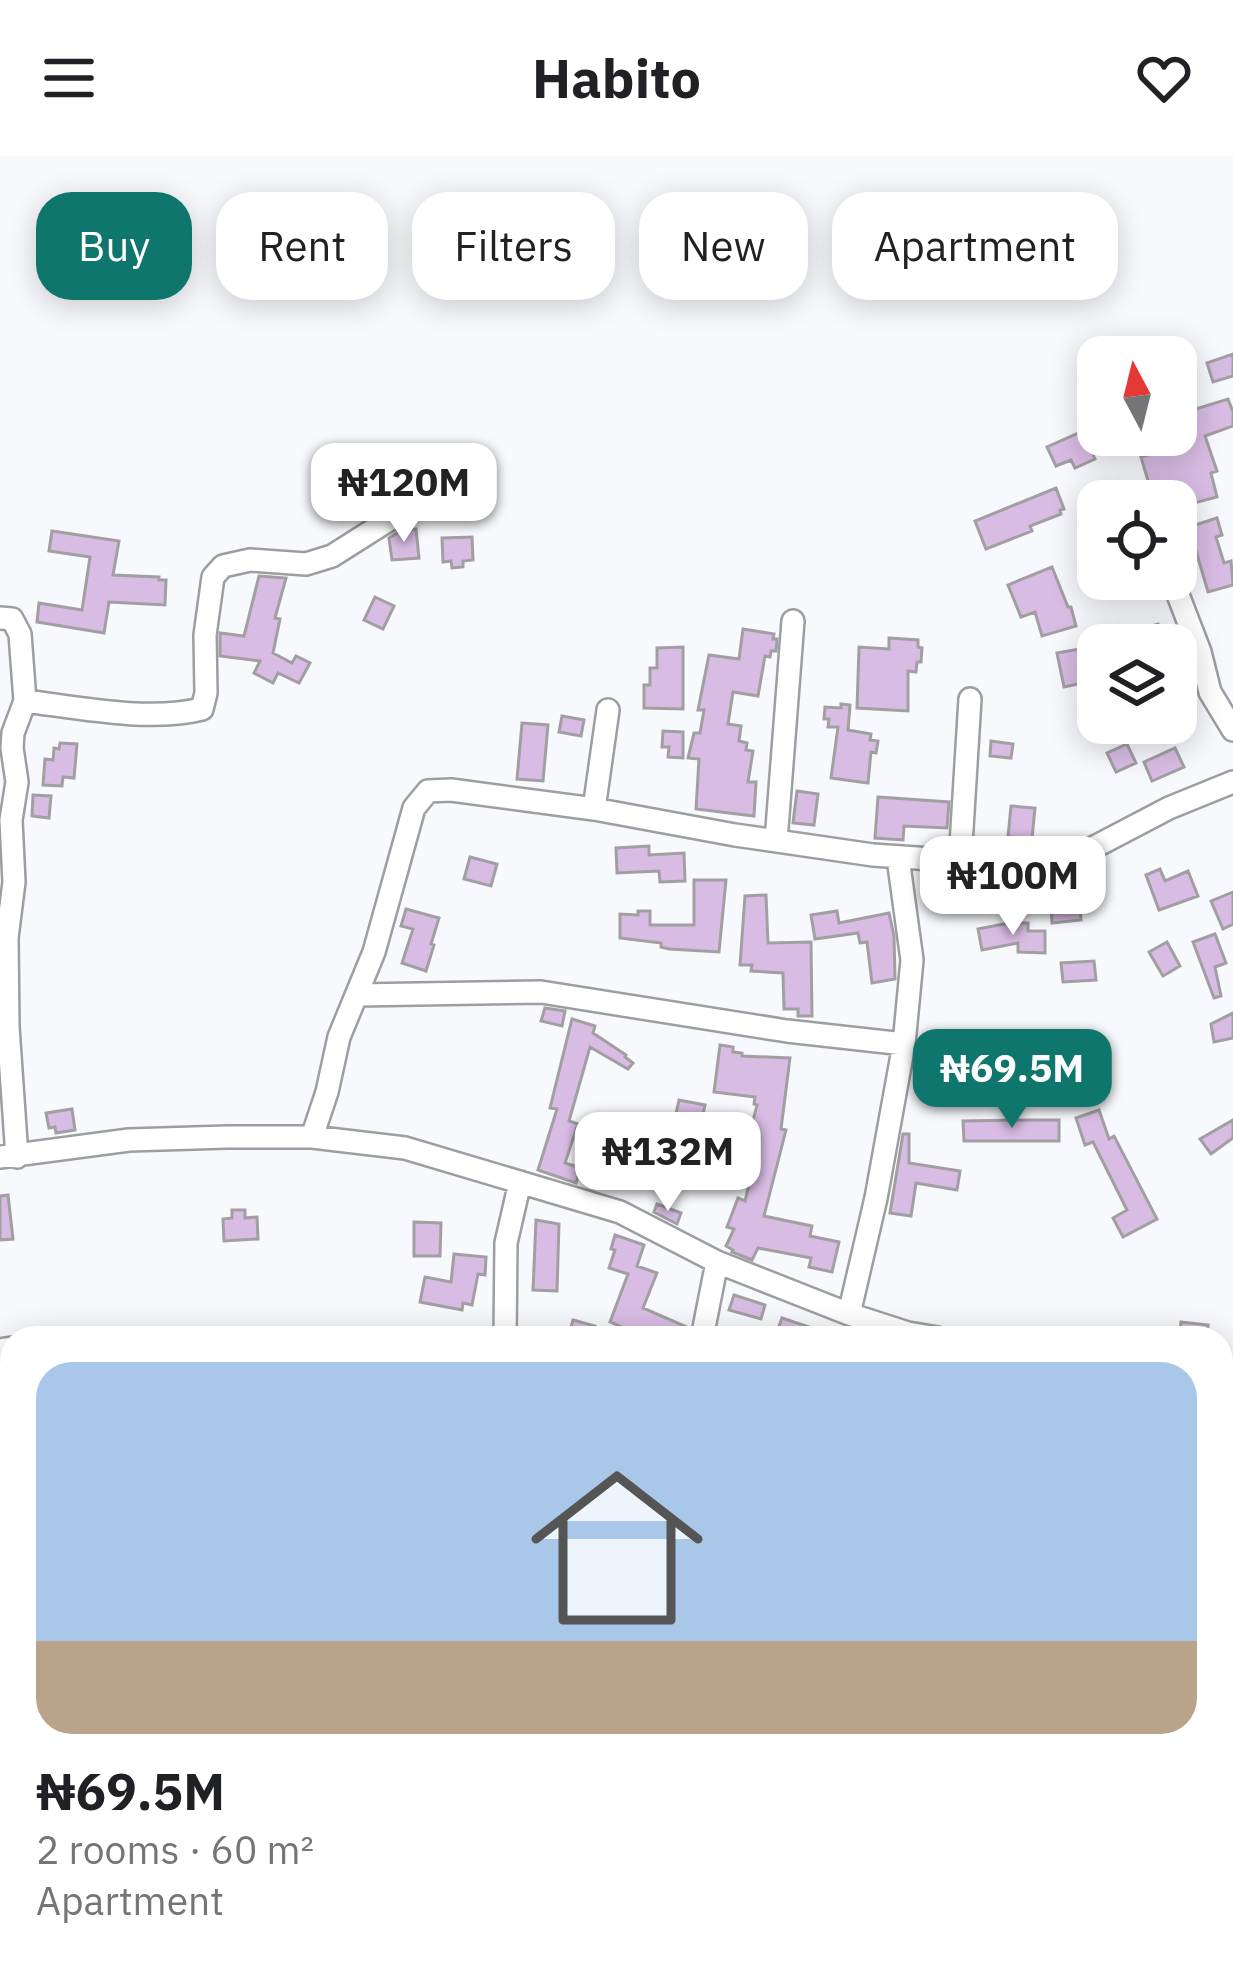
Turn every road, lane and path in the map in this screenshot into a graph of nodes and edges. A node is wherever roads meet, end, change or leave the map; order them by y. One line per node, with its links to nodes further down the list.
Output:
1 (412, 506): 6 (street)
2 (1180, 600): 8 (street)
3 (0, 617): 6 (street)
4 (793, 621): 11 (street)
5 (970, 699): 13 (street)
6 (26, 701): 17 (street)
7 (608, 710): 10 (street)
8 (1233, 730)
9 (1233, 782): 13 (street)
10 (594, 809): 11 (street); 14 (street)
11 (776, 841): 12 (street)
12 (898, 858): 13 (street); 15 (street)
13 (960, 861)
14 (356, 995): 15 (street); 16 (street)
15 (904, 1044): 20 (street)
16 (312, 1137): 17 (street); 18 (street)
17 (9, 1157)
18 (520, 1182): 19 (street); 21 (street)
19 (717, 1262): 20 (street); 22 (street)
20 (849, 1314): 23 (street)
21 (505, 1326)
22 (704, 1326)
23 (883, 1326)

